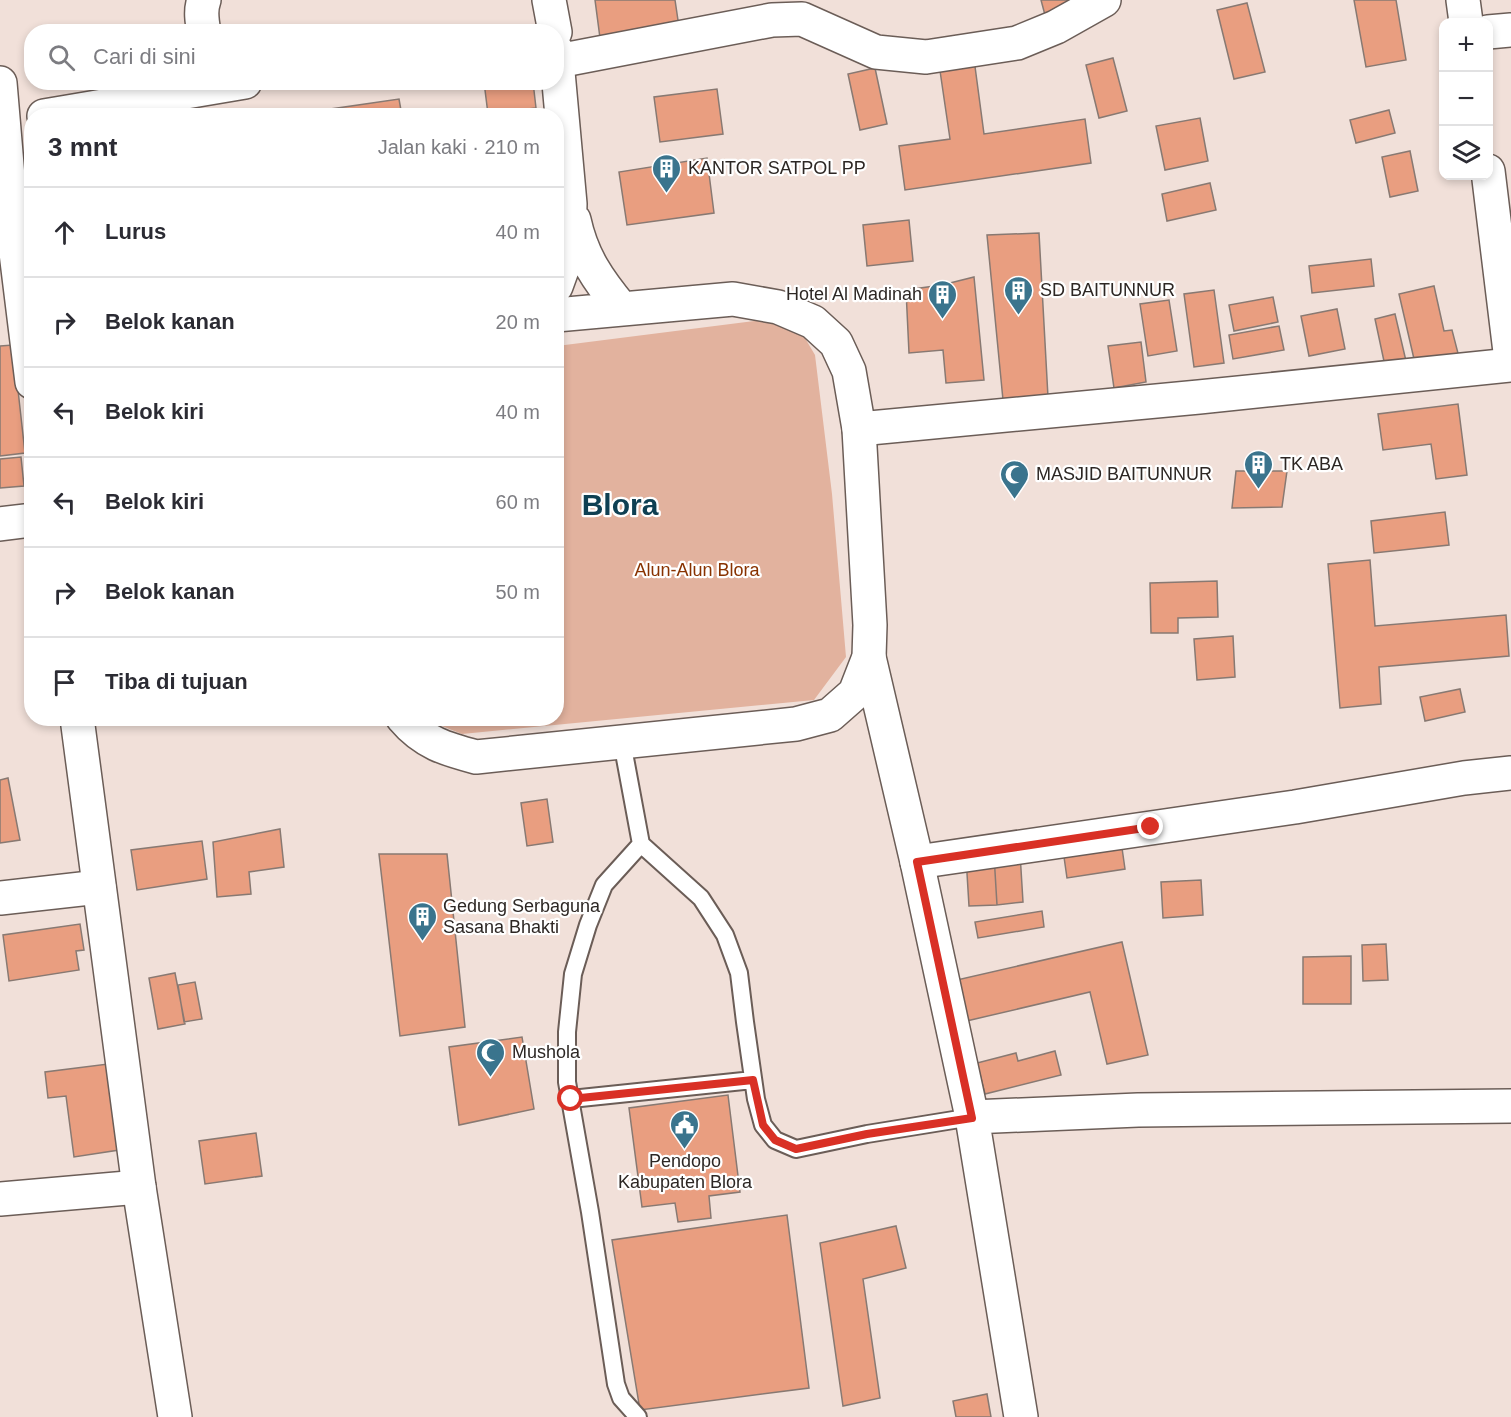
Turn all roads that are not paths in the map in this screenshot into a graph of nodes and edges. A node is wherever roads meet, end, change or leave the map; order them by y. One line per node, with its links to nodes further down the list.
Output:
1 (204, 0): 6 (main road)
2 (549, 0): 7 (main road)
3 (1104, 0): 10 (main road)
4 (1463, 0): 5 (main road)
5 (1465, 18)
6 (202, 24)
7 (553, 24)
8 (1511, 30): 9 (main road)
9 (1493, 32)
10 (564, 46)
11 (0, 83): 16 (main road)
12 (191, 90): 14 (main road)
13 (560, 90): 15 (main road)
14 (89, 108)
15 (561, 108)
16 (18, 120): 23 (main road)
17 (564, 137): 19 (main road)
18 (1497, 180): 24 (main road)
19 (570, 204): 20 (main road); 21 (main road)
20 (564, 264)
21 (622, 309): 22 (main road); 26 (main road)
22 (564, 314)
23 (24, 317)
24 (1511, 360)
25 (1511, 365): 26 (main road)
26 (859, 429): 29 (main road)
27 (24, 521): 28 (main road)
28 (0, 524)
29 (869, 657): 32 (main road); 35 (main road)
30 (77, 726): 36 (main road)
31 (409, 726): 32 (main road)
32 (622, 742): 34 (lane)
33 (1511, 773): 35 (main road)
34 (641, 844): 38 (lane); 39 (lane)
35 (917, 862): 41 (main road)
36 (99, 887): 37 (main road); 42 (main road)
37 (0, 898)
38 (753, 1080): 39 (lane); 41 (lane)
39 (571, 1099): 45 (lane)
40 (1511, 1106): 41 (main road)
41 (972, 1118): 46 (main road)
42 (139, 1188): 43 (main road); 44 (main road)
43 (0, 1199)
44 (174, 1417)
45 (638, 1417)
46 (1021, 1417)

